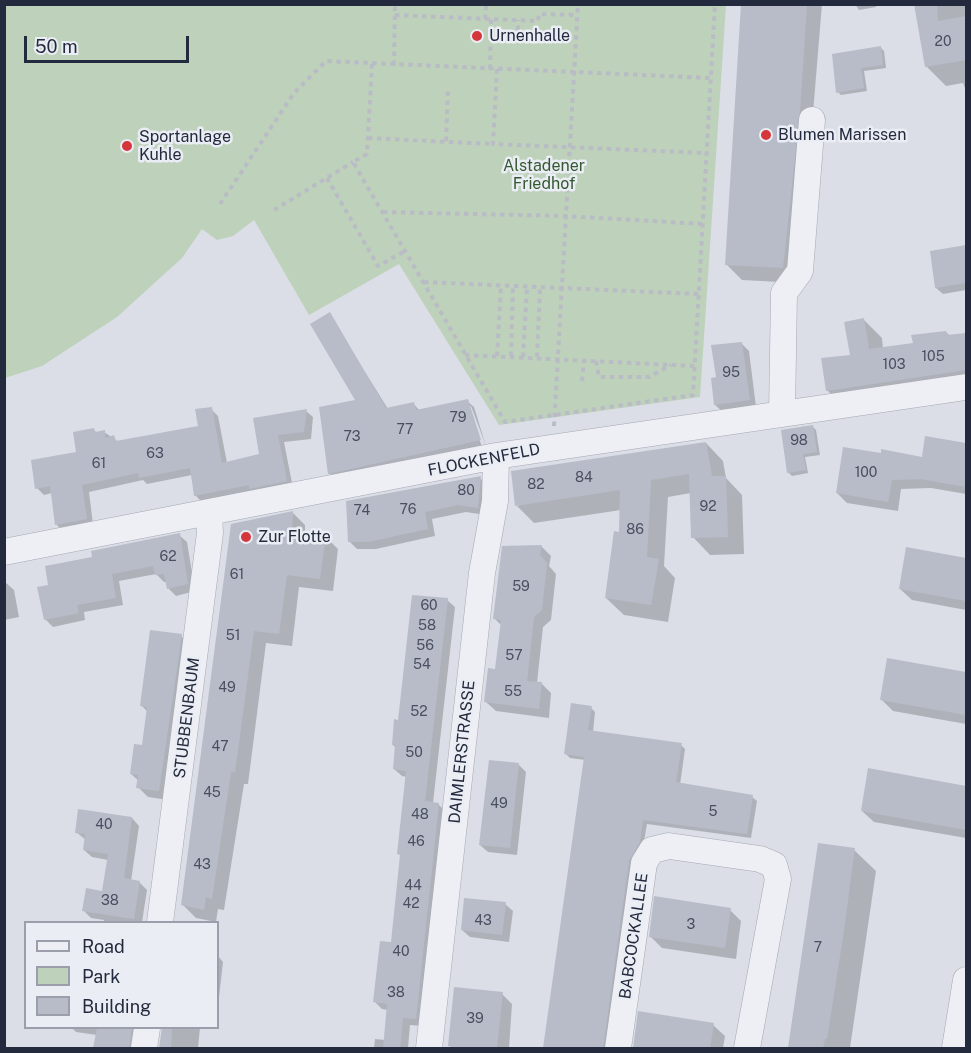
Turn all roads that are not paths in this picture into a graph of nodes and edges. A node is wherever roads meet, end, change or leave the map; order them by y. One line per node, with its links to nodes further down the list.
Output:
1 (812, 120): 3 (street)
2 (966, 387): 3 (street, FLOCKENFELD)
3 (782, 414): 4 (street, FLOCKENFELD)
4 (495, 456): 5 (street, FLOCKENFELD); 11 (street, DAIMLERSTRASSE)
5 (209, 514): 6 (street, FLOCKENFELD); 7 (street, STUBBENBAUM)
6 (4, 552)
7 (160, 921)
8 (966, 980): 14 (street)
9 (147, 1029): 10 (street)
10 (144, 1048)
11 (429, 1048)
12 (618, 1048): 13 (street, BABCOCKALLEE)
13 (747, 1048)
14 (955, 1048)

